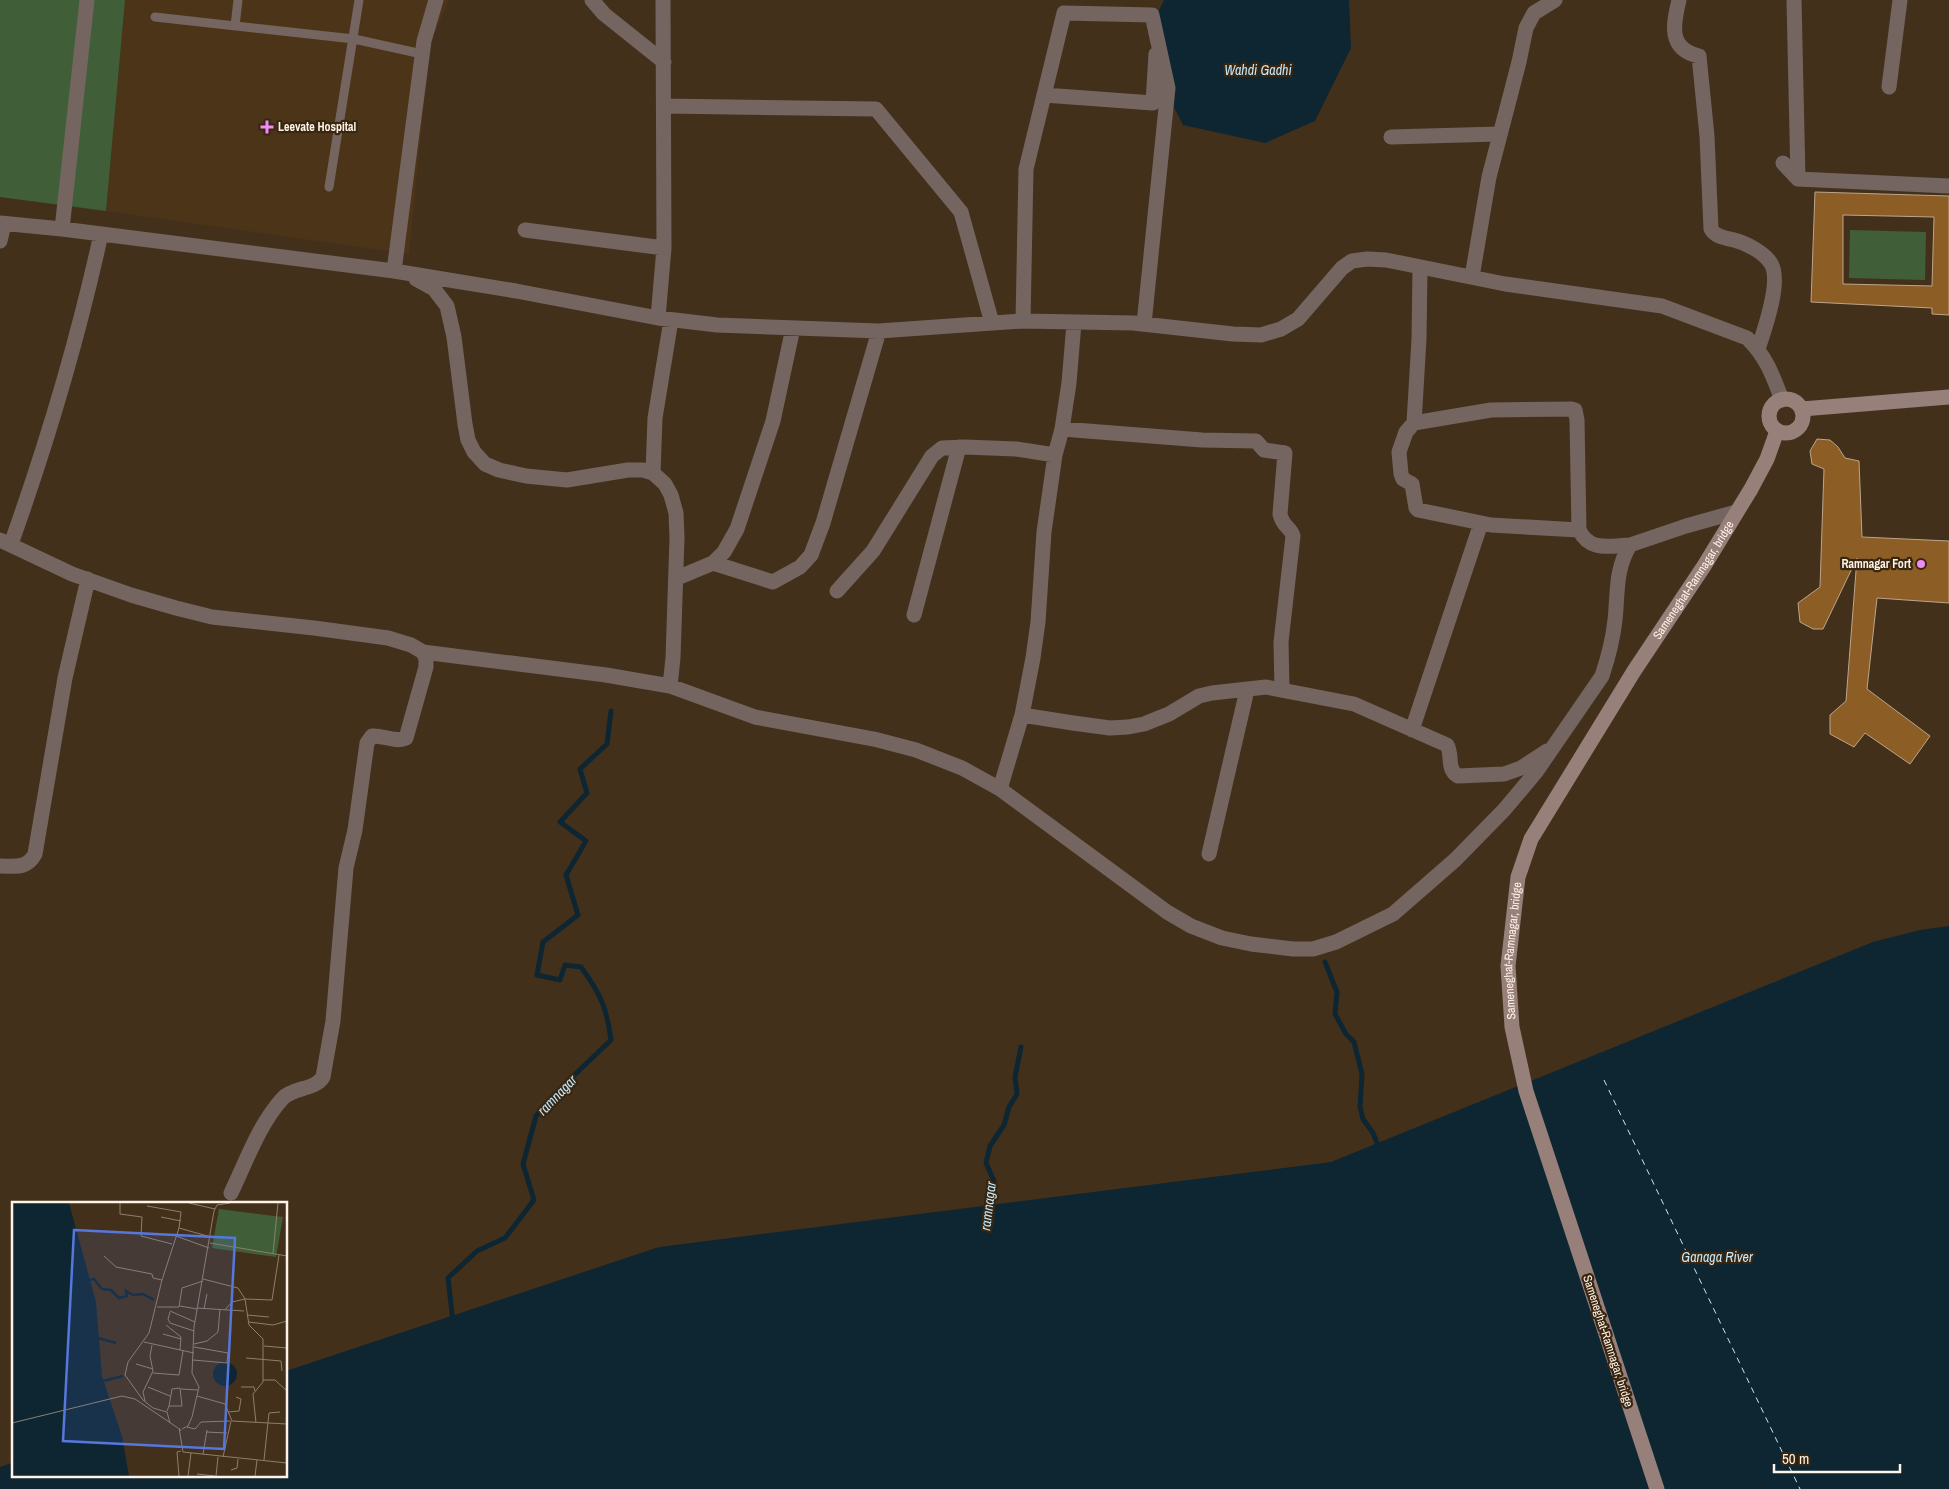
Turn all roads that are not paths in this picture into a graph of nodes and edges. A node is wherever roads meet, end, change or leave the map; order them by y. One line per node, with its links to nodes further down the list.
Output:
1 (87, 0): 27 (street)
2 (238, 0): 12 (lane)
3 (359, 0): 14 (lane)
4 (436, 0): 15 (street)
5 (592, 0): 16 (street)
6 (663, 0): 16 (street)
7 (1555, 0): 20 (street)
8 (1678, 0): 42 (street)
9 (1794, 0): 23 (street)
10 (1900, 0): 17 (street)
11 (155, 17): 12 (lane)
12 (235, 26): 14 (lane)
13 (1157, 35): 18 (street); 18 (street); 39 (street)
14 (354, 39): 15 (lane); 25 (lane)
15 (422, 54): 33 (street)
16 (664, 62): 19 (street)
17 (1889, 87)
18 (1044, 94): 36 (street)
19 (664, 106): 31 (street); 37 (street)
20 (1499, 134): 21 (street); 34 (street)
21 (1391, 137)
22 (1783, 163): 23 (street)
23 (1798, 180): 24 (street)
24 (1949, 186)
25 (328, 188)
26 (2, 223): 27 (street); 30 (street)
27 (62, 228): 29 (street)
28 (525, 230): 31 (street)
29 (101, 234): 33 (street); 55 (street)
30 (0, 241)
31 (664, 248): 35 (street)
32 (1420, 268): 34 (street); 39 (street); 46 (street)
33 (401, 272): 35 (street); 51 (street)
34 (1472, 277): 42 (street)
35 (665, 319): 40 (street); 51 (street)
36 (1023, 322): 37 (street); 38 (street)
37 (992, 323): 41 (street)
38 (1074, 323): 39 (street); 47 (street)
39 (1144, 324)
40 (793, 328): 41 (street); 57 (street)
41 (878, 331): 57 (street)
42 (1758, 349): 44 (street)
43 (1949, 397): 45 (main road)
44 (1782, 400): 45 (main road); 48 (main road)
45 (1802, 409): 48 (main road)
46 (1414, 423): 53 (street); 54 (street)
47 (1062, 429): 50 (street); 64 (street)
48 (1777, 431): 52 (main road, Sameneghat-Ramnagar, bridge)
49 (958, 448): 50 (street); 60 (street); 61 (street)
50 (1055, 455): 66 (street)
51 (653, 473): 58 (street)
52 (1736, 512): 56 (street); 73 (main road, Sameneghat-Ramnagar, bridge)
53 (1481, 523): 54 (street); 67 (street)
54 (1579, 530): 56 (street)
55 (5, 542): 59 (street)
56 (1630, 545): 68 (street)
57 (713, 563): 58 (street)
58 (677, 578): 63 (street)
59 (88, 579): 62 (street); 71 (street)
60 (836, 591)
61 (914, 614)
62 (422, 652): 63 (street); 72 (street)
63 (670, 686): 69 (street)
64 (1282, 689): 65 (street); 67 (street)
65 (1246, 690): 66 (street); 70 (street)
66 (1022, 715): 69 (street)
67 (1412, 730): 68 (street)
68 (1555, 746): 69 (street)
69 (1000, 789)
70 (1209, 854)
71 (0, 866)
72 (231, 1193)
73 (1657, 1489)

